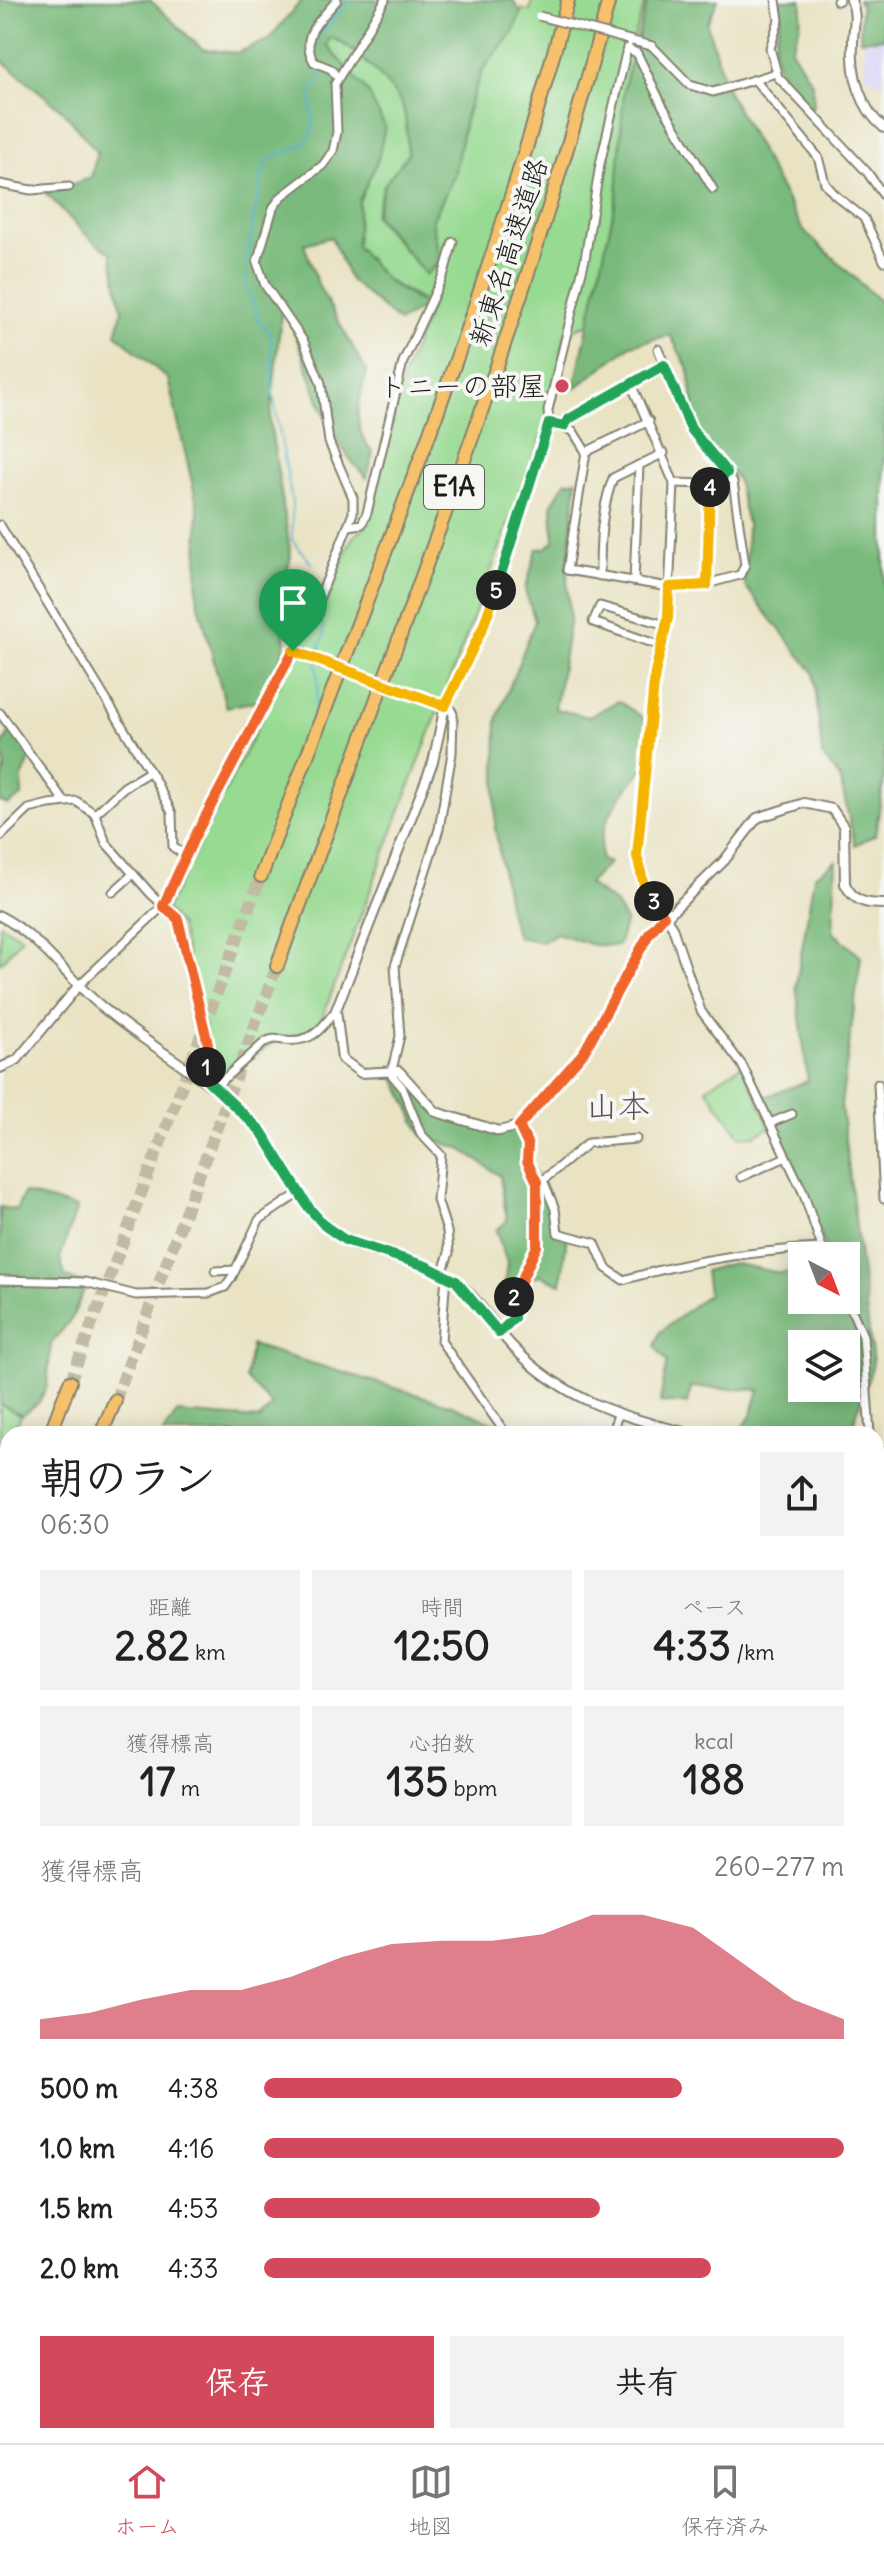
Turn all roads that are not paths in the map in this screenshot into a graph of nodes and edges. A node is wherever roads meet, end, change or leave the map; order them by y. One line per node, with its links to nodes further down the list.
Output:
1 (337, 0): 10 (street)
2 (385, 0): 10 (street)
3 (568, 0): 48 (highway, 新東名高速道路 / E1A)
4 (609, 0): 54 (highway, 新東名高速道路 / E1A)
5 (776, 0): 9 (street)
6 (851, 0): 12 (street)
7 (539, 16): 8 (street, bridge)
8 (628, 44): 11 (street); 15 (street); 23 (street)
9 (776, 73): 11 (street); 16 (street)
10 (337, 77): 32 (street)
11 (755, 80): 18 (street)
12 (884, 128)
13 (0, 184): 14 (street)
14 (69, 187)
15 (713, 189)
16 (884, 196)
17 (453, 242): 32 (street)
18 (884, 261)
19 (658, 349): 20 (street)
20 (664, 365): 21 (street); 28 (street)
21 (632, 386): 22 (street); 24 (street)
22 (649, 421): 25 (street); 26 (street)
23 (549, 423): 24 (street); 40 (street)
24 (564, 426): 25 (street)
25 (586, 452): 33 (street)
26 (664, 453): 27 (street); 29 (street)
27 (639, 465): 33 (street); 34 (street)
28 (727, 473): 30 (street); 35 (street)
29 (674, 483): 30 (street); 36 (street)
30 (710, 484): 35 (street)
31 (0, 525): 42 (street)
32 (349, 526): 39 (street)
33 (600, 576): 34 (street)
34 (634, 581): 36 (street)
35 (707, 585): 36 (street)
36 (669, 587): 37 (street)
37 (666, 625): 38 (street); 38 (street)
38 (661, 646): 53 (street)
39 (293, 651): 40 (street, bridge); 46 (street)
40 (445, 706): 56 (street); 58 (street)
41 (0, 713): 43 (street)
42 (149, 772): 44 (street); 46 (street)
43 (64, 801): 44 (street); 45 (street)
44 (95, 814): 47 (street)
45 (0, 837)
46 (186, 856): 51 (street)
47 (133, 874): 49 (street); 51 (street)
48 (261, 876)
49 (113, 892)
50 (884, 904): 53 (street)
51 (163, 906): 55 (street); 59 (street)
52 (0, 916): 55 (street)
53 (664, 916): 63 (street); 64 (street)
54 (277, 966)
55 (79, 985): 57 (street); 59 (street)
56 (336, 1010): 58 (street); 61 (street)
57 (0, 1068)
58 (391, 1074): 64 (street); 75 (street)
59 (203, 1076): 61 (street)
60 (878, 1084): 70 (street)
61 (216, 1086): 69 (street)
62 (792, 1114): 63 (street)
63 (770, 1123): 66 (street)
64 (519, 1126): 68 (street)
65 (636, 1139): 68 (street)
66 (786, 1157): 67 (street); 71 (street)
67 (741, 1177)
68 (539, 1179): 72 (street); 78 (street)
69 (299, 1193): 73 (street); 75 (street)
70 (884, 1199)
71 (820, 1242)
72 (788, 1251)
73 (235, 1270): 74 (street); 76 (street)
74 (215, 1271)
75 (444, 1274): 78 (street); 84 (street)
76 (0, 1280)
77 (853, 1314): 87 (street)
78 (499, 1333): 81 (street)
79 (70, 1382): 82 (highway)
80 (115, 1401): 83 (highway)
81 (618, 1415): 85 (street); 86 (street)
82 (53, 1426)
83 (104, 1426)
84 (502, 1426)
85 (614, 1426)
86 (661, 1426)
87 (869, 1426)

